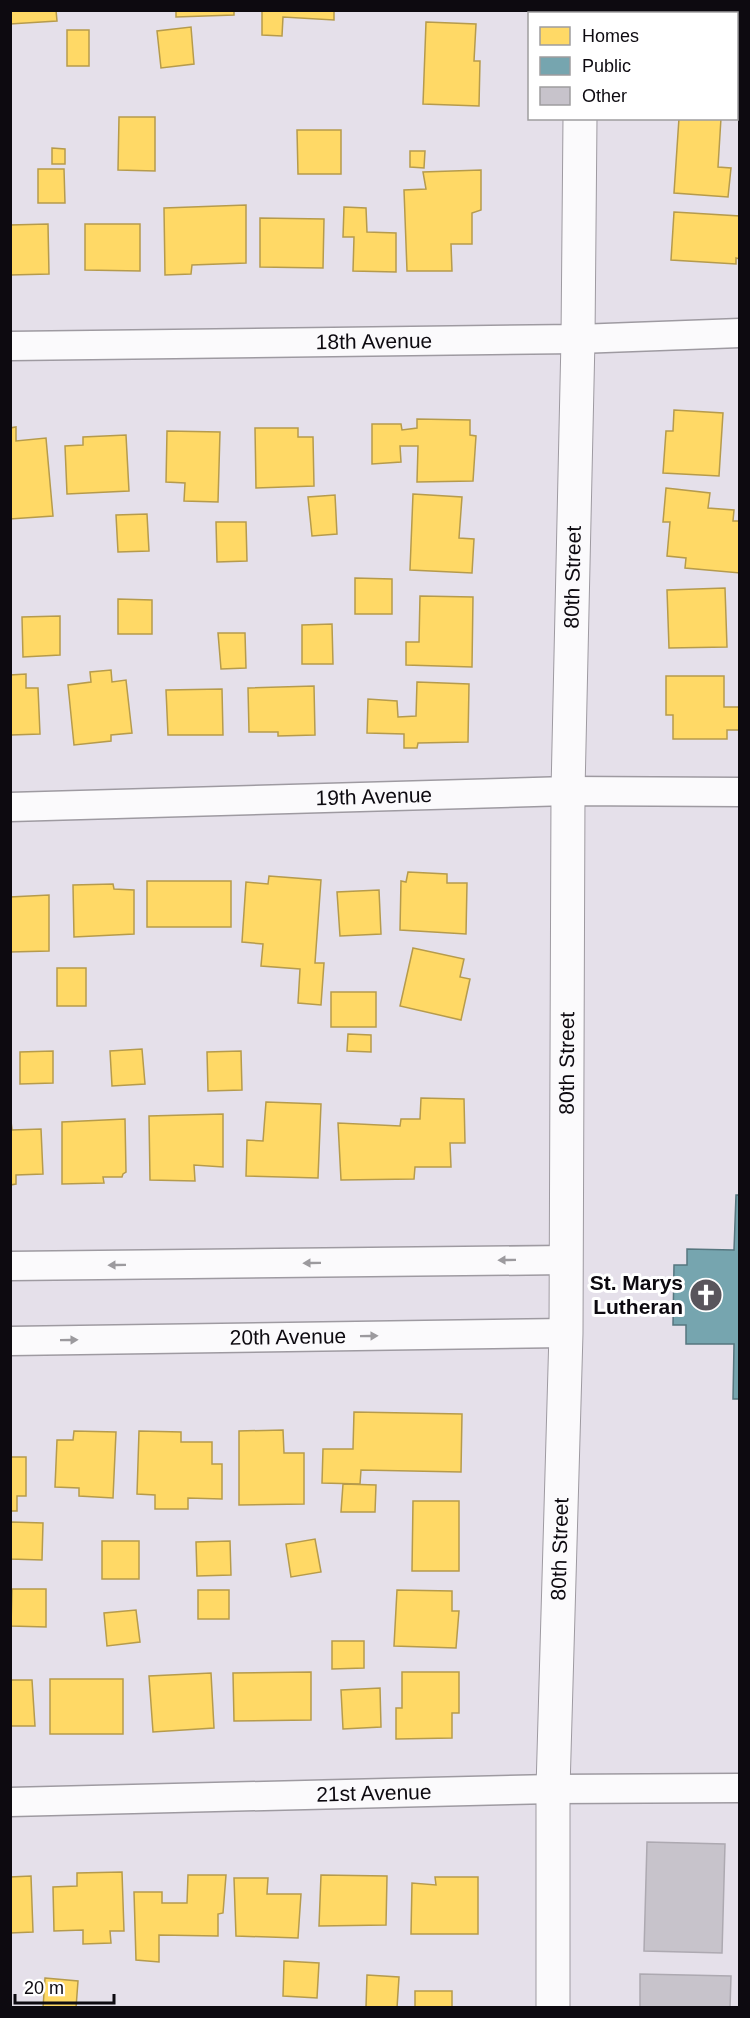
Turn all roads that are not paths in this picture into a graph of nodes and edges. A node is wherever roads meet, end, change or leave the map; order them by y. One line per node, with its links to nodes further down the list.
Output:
1 (580, 120): 3 (street, 80th Street)
2 (740, 333): 3 (street, 18th Avenue)
3 (578, 339): 4 (street, 18th Avenue); 5 (street, 80th Street)
4 (10, 346)
5 (568, 791): 6 (street, 19th Avenue); 7 (street, 19th Avenue); 8 (street, 80th Street)
6 (740, 792)
7 (10, 807)
8 (566, 1260): 9 (street, one-way to 9); 10 (street, 80th Street)
9 (10, 1266)
10 (566, 1333): 11 (street, 20th Avenue, one-way to 10); 13 (street, 80th Street)
11 (10, 1341)
12 (740, 1788): 13 (street, 21st Avenue)
13 (553, 1790): 14 (street, 21st Avenue); 15 (street, 80th Street)
14 (10, 1802)
15 (553, 2007)

